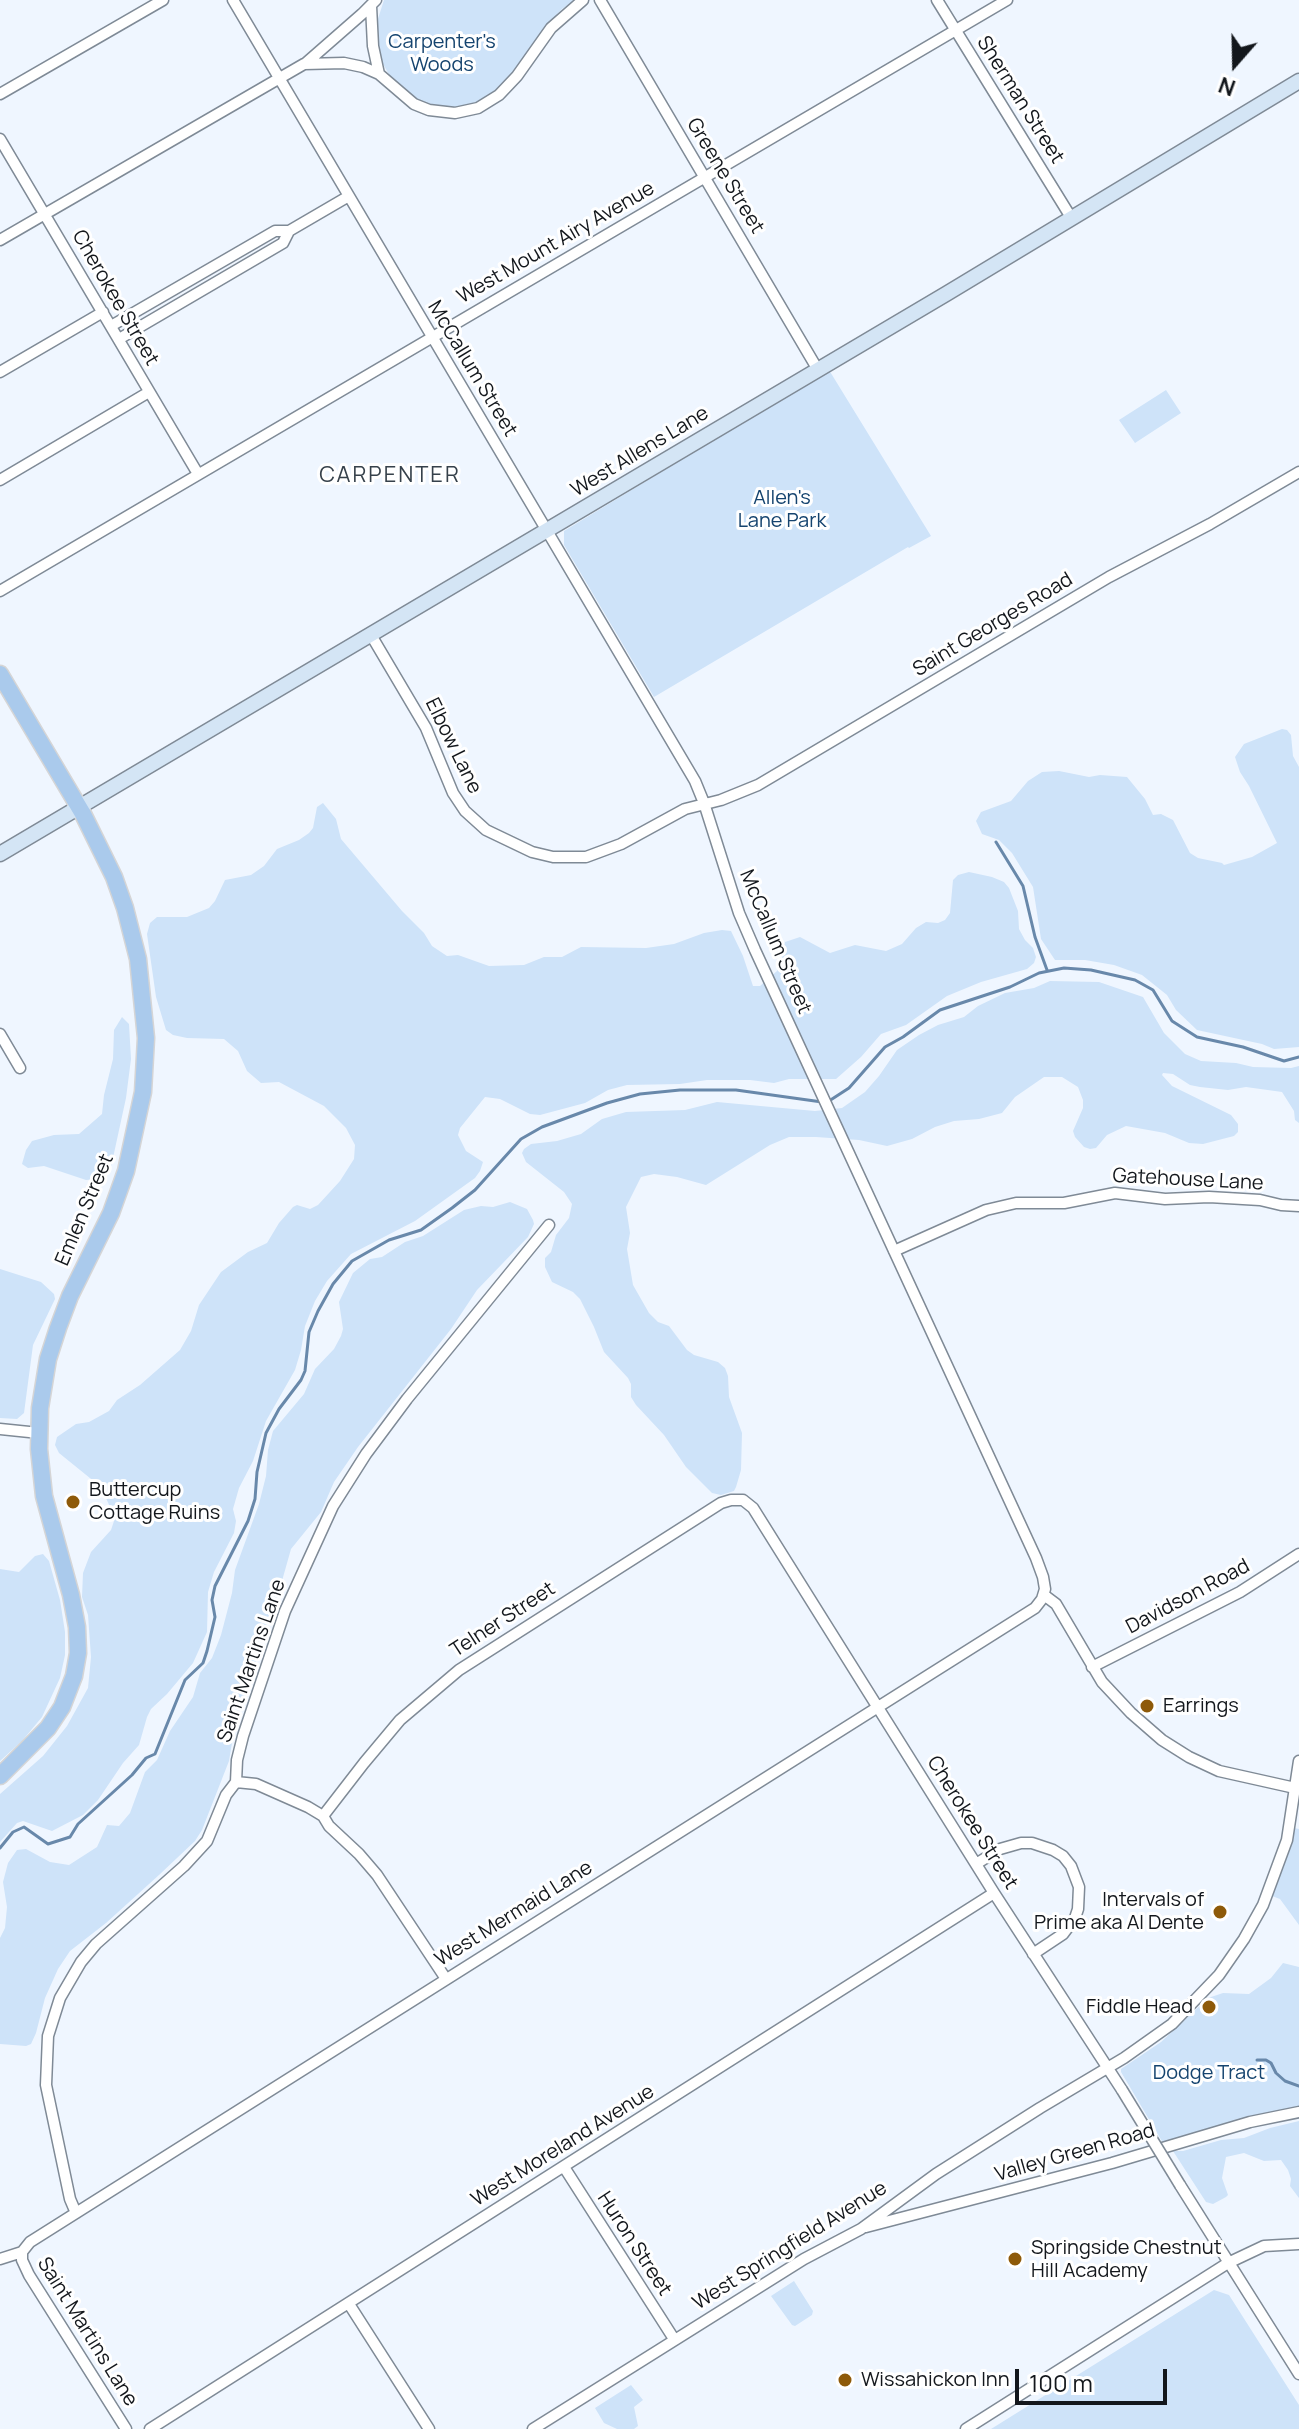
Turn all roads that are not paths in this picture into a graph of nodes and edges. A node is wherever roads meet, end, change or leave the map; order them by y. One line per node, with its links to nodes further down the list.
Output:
1 (163, 0): 13 (street)
2 (233, 0): 11 (street, McCallum Street)
3 (583, 0): 10 (street)
4 (600, 0): 15 (street, Greene Street)
5 (937, 0): 8 (street, Sherman Street)
6 (1007, 0): 8 (street, West Mount Airy Avenue)
7 (373, 3): 9 (street); 10 (street)
8 (956, 30): 15 (street, West Mount Airy Avenue); 18 (street, Sherman Street)
9 (304, 64): 10 (street); 11 (street)
10 (379, 74)
11 (279, 78): 16 (street, McCallum Street); 17 (street)
12 (1299, 81): 18 (street, West Allens Lane)
13 (0, 94)
14 (0, 139): 17 (street, Cherokee Street)
15 (704, 177): 23 (street, West Mount Airy Avenue); 25 (street, Greene Street)
16 (349, 196): 19 (street); 23 (street, McCallum Street)
17 (45, 214): 20 (street); 21 (street, Cherokee Street)
18 (1072, 219): 25 (street, West Allens Lane)
19 (289, 231): 22 (street); 24 (street)
20 (0, 240)
21 (103, 312): 22 (street, Cherokee Street); 26 (street)
22 (111, 326): 24 (street, Cherokee Street)
23 (432, 336): 29 (street, West Mount Airy Avenue); 31 (street, McCallum Street)
24 (119, 339): 27 (street, Cherokee Street)
25 (818, 370): 31 (street, West Allens Lane)
26 (0, 372)
27 (149, 392): 29 (street, Cherokee Street); 30 (street)
28 (1299, 472): 35 (street, Saint Georges Road)
29 (198, 474): 32 (street, West Mount Airy Avenue)
30 (0, 480)
31 (547, 531): 33 (street, West Allens Lane); 35 (street, McCallum Street)
32 (0, 591)
33 (371, 635): 35 (street, Elbow Lane); 36 (street, West Allens Lane)
34 (0, 674): 36 (main road, Emlen Street)
35 (704, 803): 42 (street, McCallum Street)
36 (79, 807): 37 (street, West Allens Lane); 44 (main road, Emlen Street)
37 (0, 854)
38 (0, 1034): 39 (street)
39 (20, 1068)
40 (1299, 1206): 42 (street, Gatehouse Lane)
41 (549, 1225): 52 (street, Saint Martins Lane)
42 (894, 1251): 47 (street, McCallum Street)
43 (0, 1429): 44 (street)
44 (39, 1433): 51 (main road, Emlen Street)
45 (739, 1500): 49 (street, Cherokee Street); 54 (street, Telner Street)
46 (1299, 1554): 48 (street, Davidson Road)
47 (1044, 1595): 48 (street, McCallum Street); 49 (street, West Mermaid Lane)
48 (1092, 1667): 53 (street, McCallum Street)
49 (878, 1706): 55 (street, Cherokee Street); 58 (street, West Mermaid Lane)
50 (1299, 1761): 53 (street, West Springfield Avenue)
51 (0, 1776)
52 (236, 1782): 54 (street); 62 (street, Saint Martins Lane)
53 (1295, 1788): 59 (street, West Springfield Avenue)
54 (323, 1816): 58 (street)
55 (976, 1864): 56 (street, Cherokee Street); 57 (street)
56 (994, 1893): 57 (street, Cherokee Street); 61 (street, West Moreland Avenue)
57 (1033, 1954): 59 (street, Cherokee Street)
58 (446, 1979): 62 (street, West Mermaid Lane)
59 (1108, 2068): 63 (street, West Springfield Avenue); 67 (street, Cherokee Street, bridge)
60 (1299, 2112): 63 (street, Valley Green Road)
61 (564, 2167): 68 (street, West Moreland Avenue); 69 (street, Huron Street)
62 (76, 2213): 65 (street, West Mermaid Lane)
63 (861, 2229): 69 (street, West Springfield Avenue)
64 (1299, 2244): 67 (street)
65 (22, 2252): 66 (street, West Mermaid Lane); 71 (street, Saint Martins Lane)
66 (0, 2259)
67 (1228, 2263): 70 (street, Cherokee Street); 75 (street)
68 (349, 2304): 72 (street, West Moreland Avenue); 73 (street)
69 (674, 2339): 74 (street, West Springfield Avenue)
70 (1299, 2374)
71 (126, 2429)
72 (150, 2429)
73 (429, 2429)
74 (533, 2429)
75 (966, 2429)

